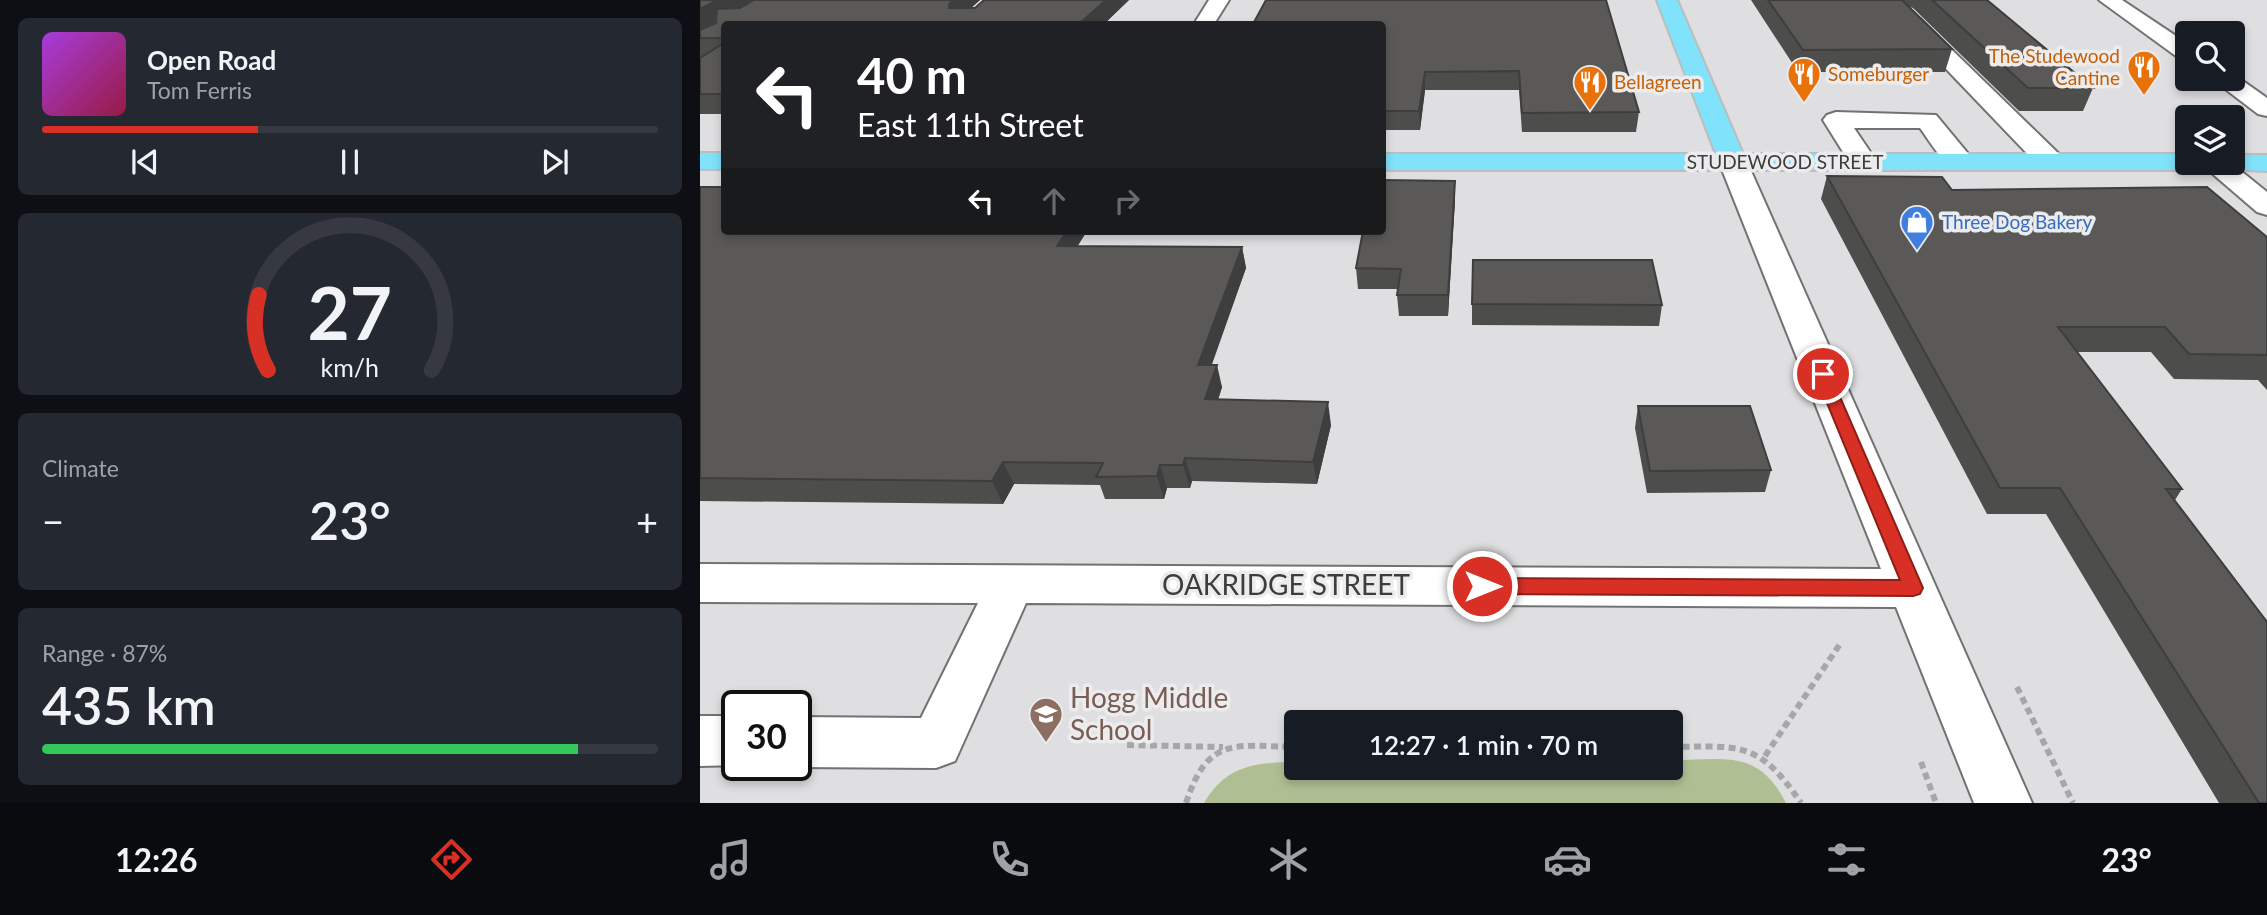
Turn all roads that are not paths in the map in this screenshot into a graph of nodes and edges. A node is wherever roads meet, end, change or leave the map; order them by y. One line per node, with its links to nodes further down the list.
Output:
1 (1219, 0): 5 (street)
2 (1667, 0): 14 (main road)
3 (2109, 0): 6 (street)
4 (1904, 14): 17 (street)
5 (1206, 21)
6 (2175, 45)
7 (2245, 85): 8 (street)
8 (2267, 88)
9 (2243, 91): 10 (street)
10 (2267, 108)
11 (700, 161): 12 (main road)
12 (721, 161)
13 (1386, 162): 14 (main road, STUDEWOOD STREET)
14 (1733, 162): 15 (main road, STUDEWOOD STREET); 25 (street)
15 (1863, 162): 16 (main road, STUDEWOOD STREET); 16 (street)
16 (1961, 162): 17 (main road, STUDEWOOD STREET)
17 (2051, 162): 18 (main road, STUDEWOOD STREET)
18 (2175, 162)
19 (2245, 163): 20 (main road)
20 (2267, 163)
21 (2229, 175): 22 (street)
22 (2267, 206)
23 (700, 583): 24 (street, OAKRIDGE STREET)
24 (1011, 584): 25 (street, OAKRIDGE STREET); 28 (street)
25 (1913, 588): 29 (street)
26 (700, 741): 27 (street)
27 (721, 741)
28 (812, 742)
29 (2003, 803)

